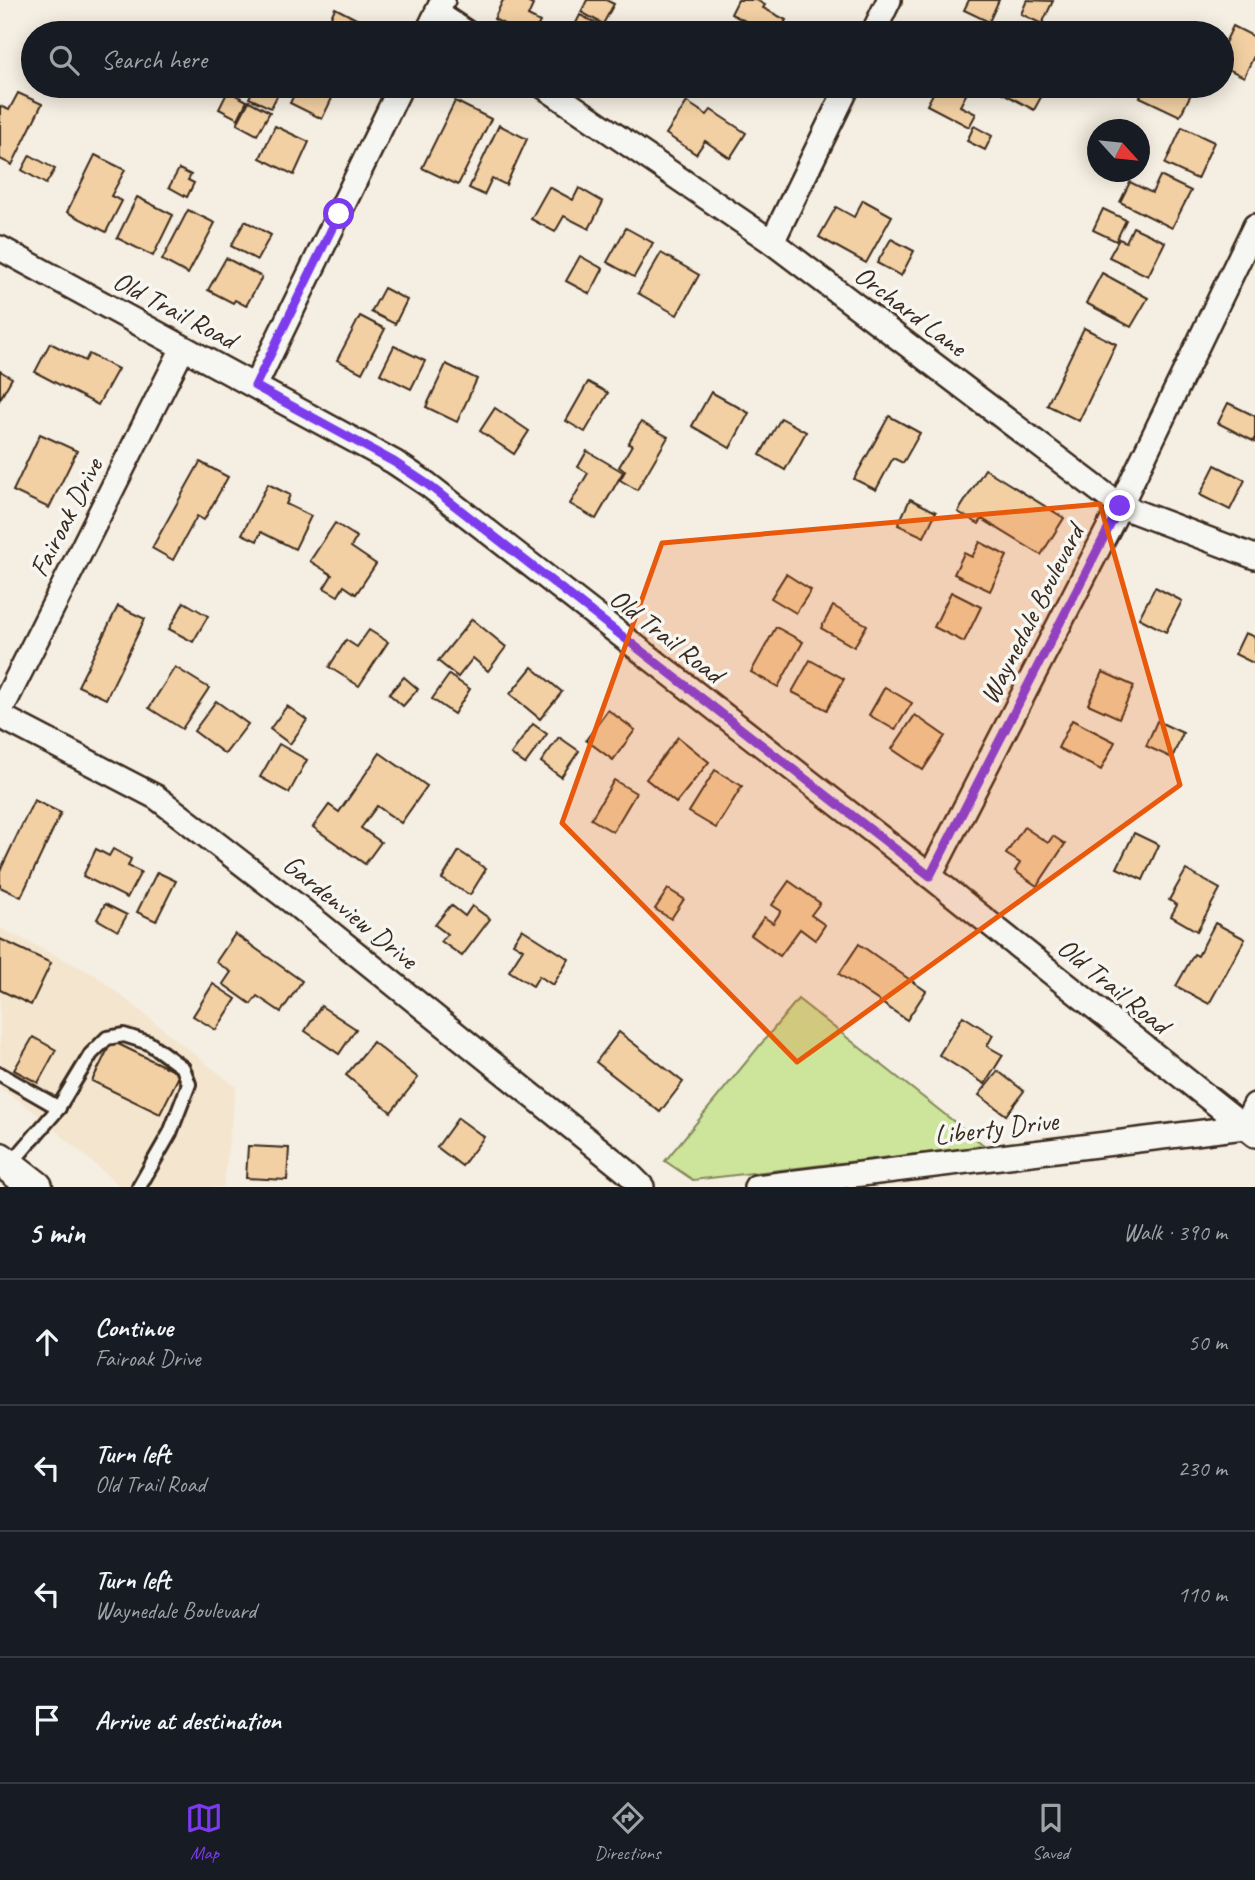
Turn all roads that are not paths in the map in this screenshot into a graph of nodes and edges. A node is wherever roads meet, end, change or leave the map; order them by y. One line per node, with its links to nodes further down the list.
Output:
1 (889, 0): 2 (street)
2 (879, 21)
3 (395, 98): 10 (street)
4 (561, 98): 7 (street, Orchard Lane)
5 (842, 98): 7 (street)
6 (1255, 226): 11 (street, Waynedale Boulevard)
7 (772, 242): 11 (street, Orchard Lane)
8 (0, 248): 9 (street, Old Trail Road)
9 (183, 348): 10 (street, Old Trail Road); 13 (street, Fairoak Drive)
10 (255, 386): 14 (street, Old Trail Road)
11 (1120, 506): 12 (street, Orchard Lane); 14 (street, Waynedale Boulevard)
12 (1255, 557)
13 (0, 714): 22 (street, Gardenview Drive)
14 (930, 876): 18 (street, Old Trail Road)
15 (0, 1074): 17 (lane)
16 (1255, 1105): 18 (street)
17 (59, 1108): 19 (lane); 21 (lane)
18 (1249, 1131): 23 (street, Liberty Drive)
19 (5, 1162): 20 (main road)
20 (36, 1187)
21 (139, 1187)
22 (642, 1187)
23 (756, 1187)

